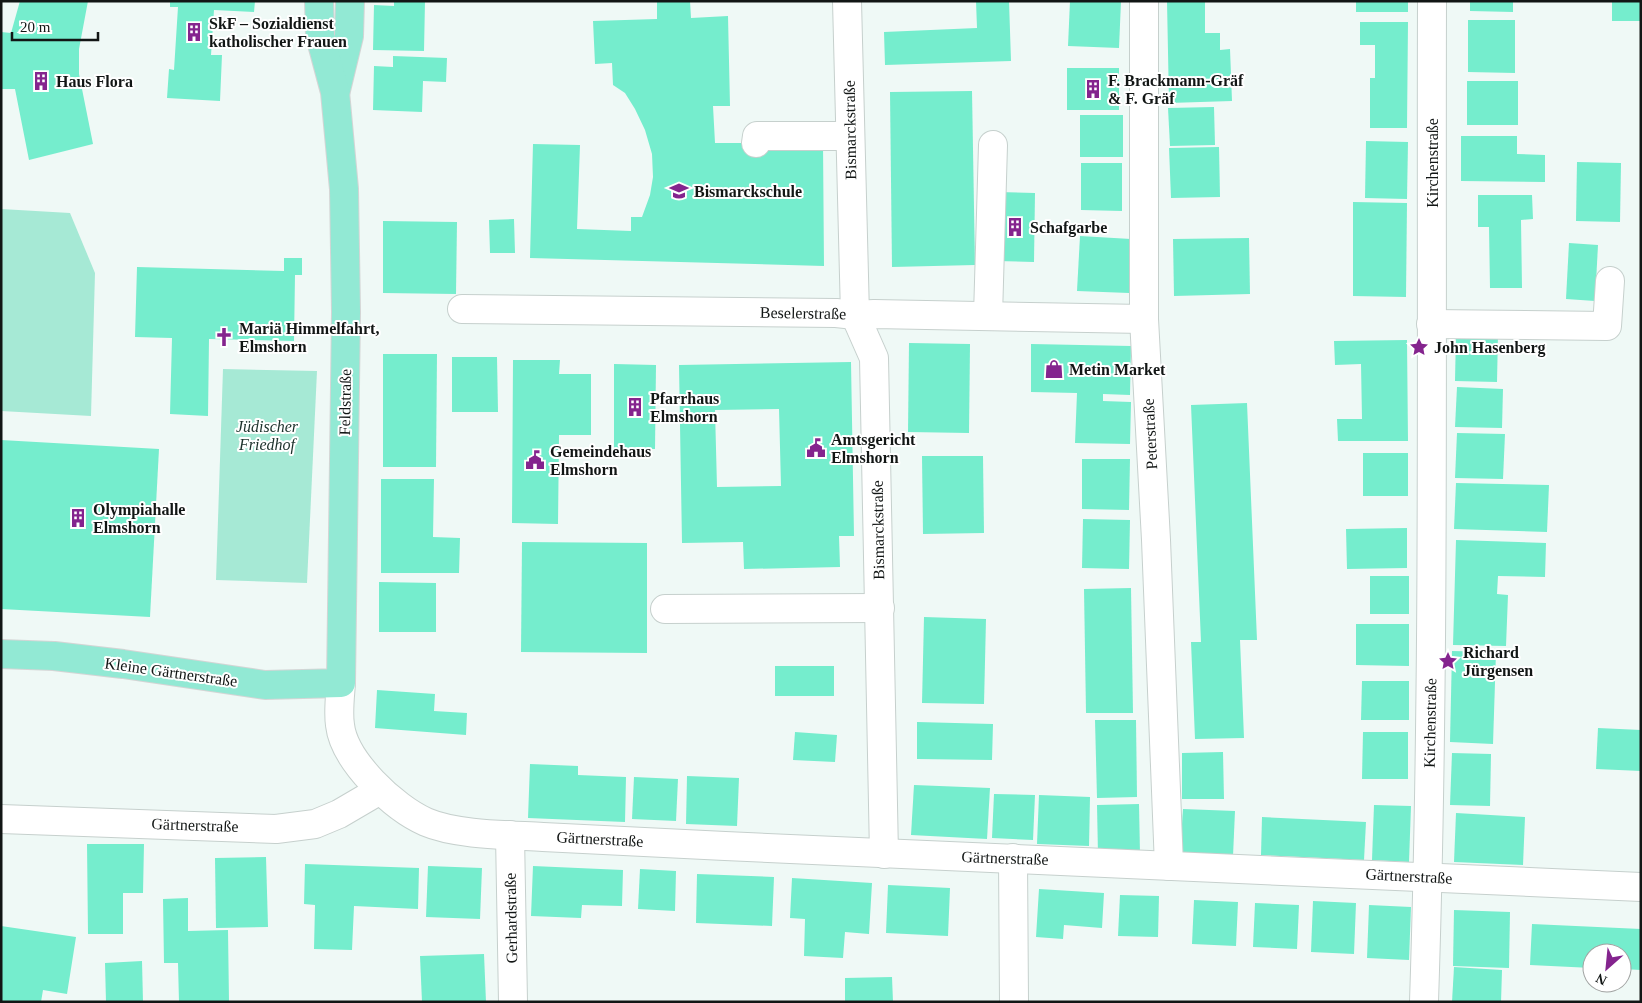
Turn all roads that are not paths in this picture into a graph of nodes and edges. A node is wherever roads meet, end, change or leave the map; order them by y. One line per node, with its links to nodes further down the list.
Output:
1 (319, 1): 6 (main road, Feldstraße)
2 (350, 1): 6 (main road, Feldstraße)
3 (847, 1): 7 (street, Bismarckstraße)
4 (1144, 1): 14 (street, Peterstraße)
5 (1432, 1): 15 (street, Kirchenstraße)
6 (335, 92): 19 (main road, Feldstraße)
7 (850, 136): 8 (street); 12 (street, Bismarckstraße)
8 (756, 143)
9 (993, 146): 13 (street)
10 (1610, 281): 15 (street)
11 (462, 309): 12 (street, Beselerstraße)
12 (855, 315): 13 (street, Beselerstraße); 16 (street, Bismarckstraße)
13 (988, 316): 14 (street, Beselerstraße)
14 (1144, 318): 25 (street, Peterstraße)
15 (1431, 324): 26 (street, Kirchenstraße)
16 (880, 608): 17 (street); 23 (street, Bismarckstraße)
17 (665, 609)
18 (1, 654): 19 (main road, Kleine Gärtnerstraße)
19 (341, 684): 20 (street, Gärtnerstraße)
20 (380, 790): 21 (street, Gärtnerstraße); 22 (street, Gärtnerstraße)
21 (1, 819)
22 (510, 835): 23 (street, Gärtnerstraße); 28 (street, Gerhardstraße)
23 (884, 854): 24 (street, Gärtnerstraße)
24 (1013, 858): 25 (street, Gärtnerstraße); 29 (street)
25 (1170, 866): 26 (street, Gärtnerstraße)
26 (1428, 876): 27 (street, Gärtnerstraße); 30 (street, Kirchenstraße)
27 (1641, 887)
28 (513, 1002)
29 (1014, 1002)
30 (1424, 1002)

